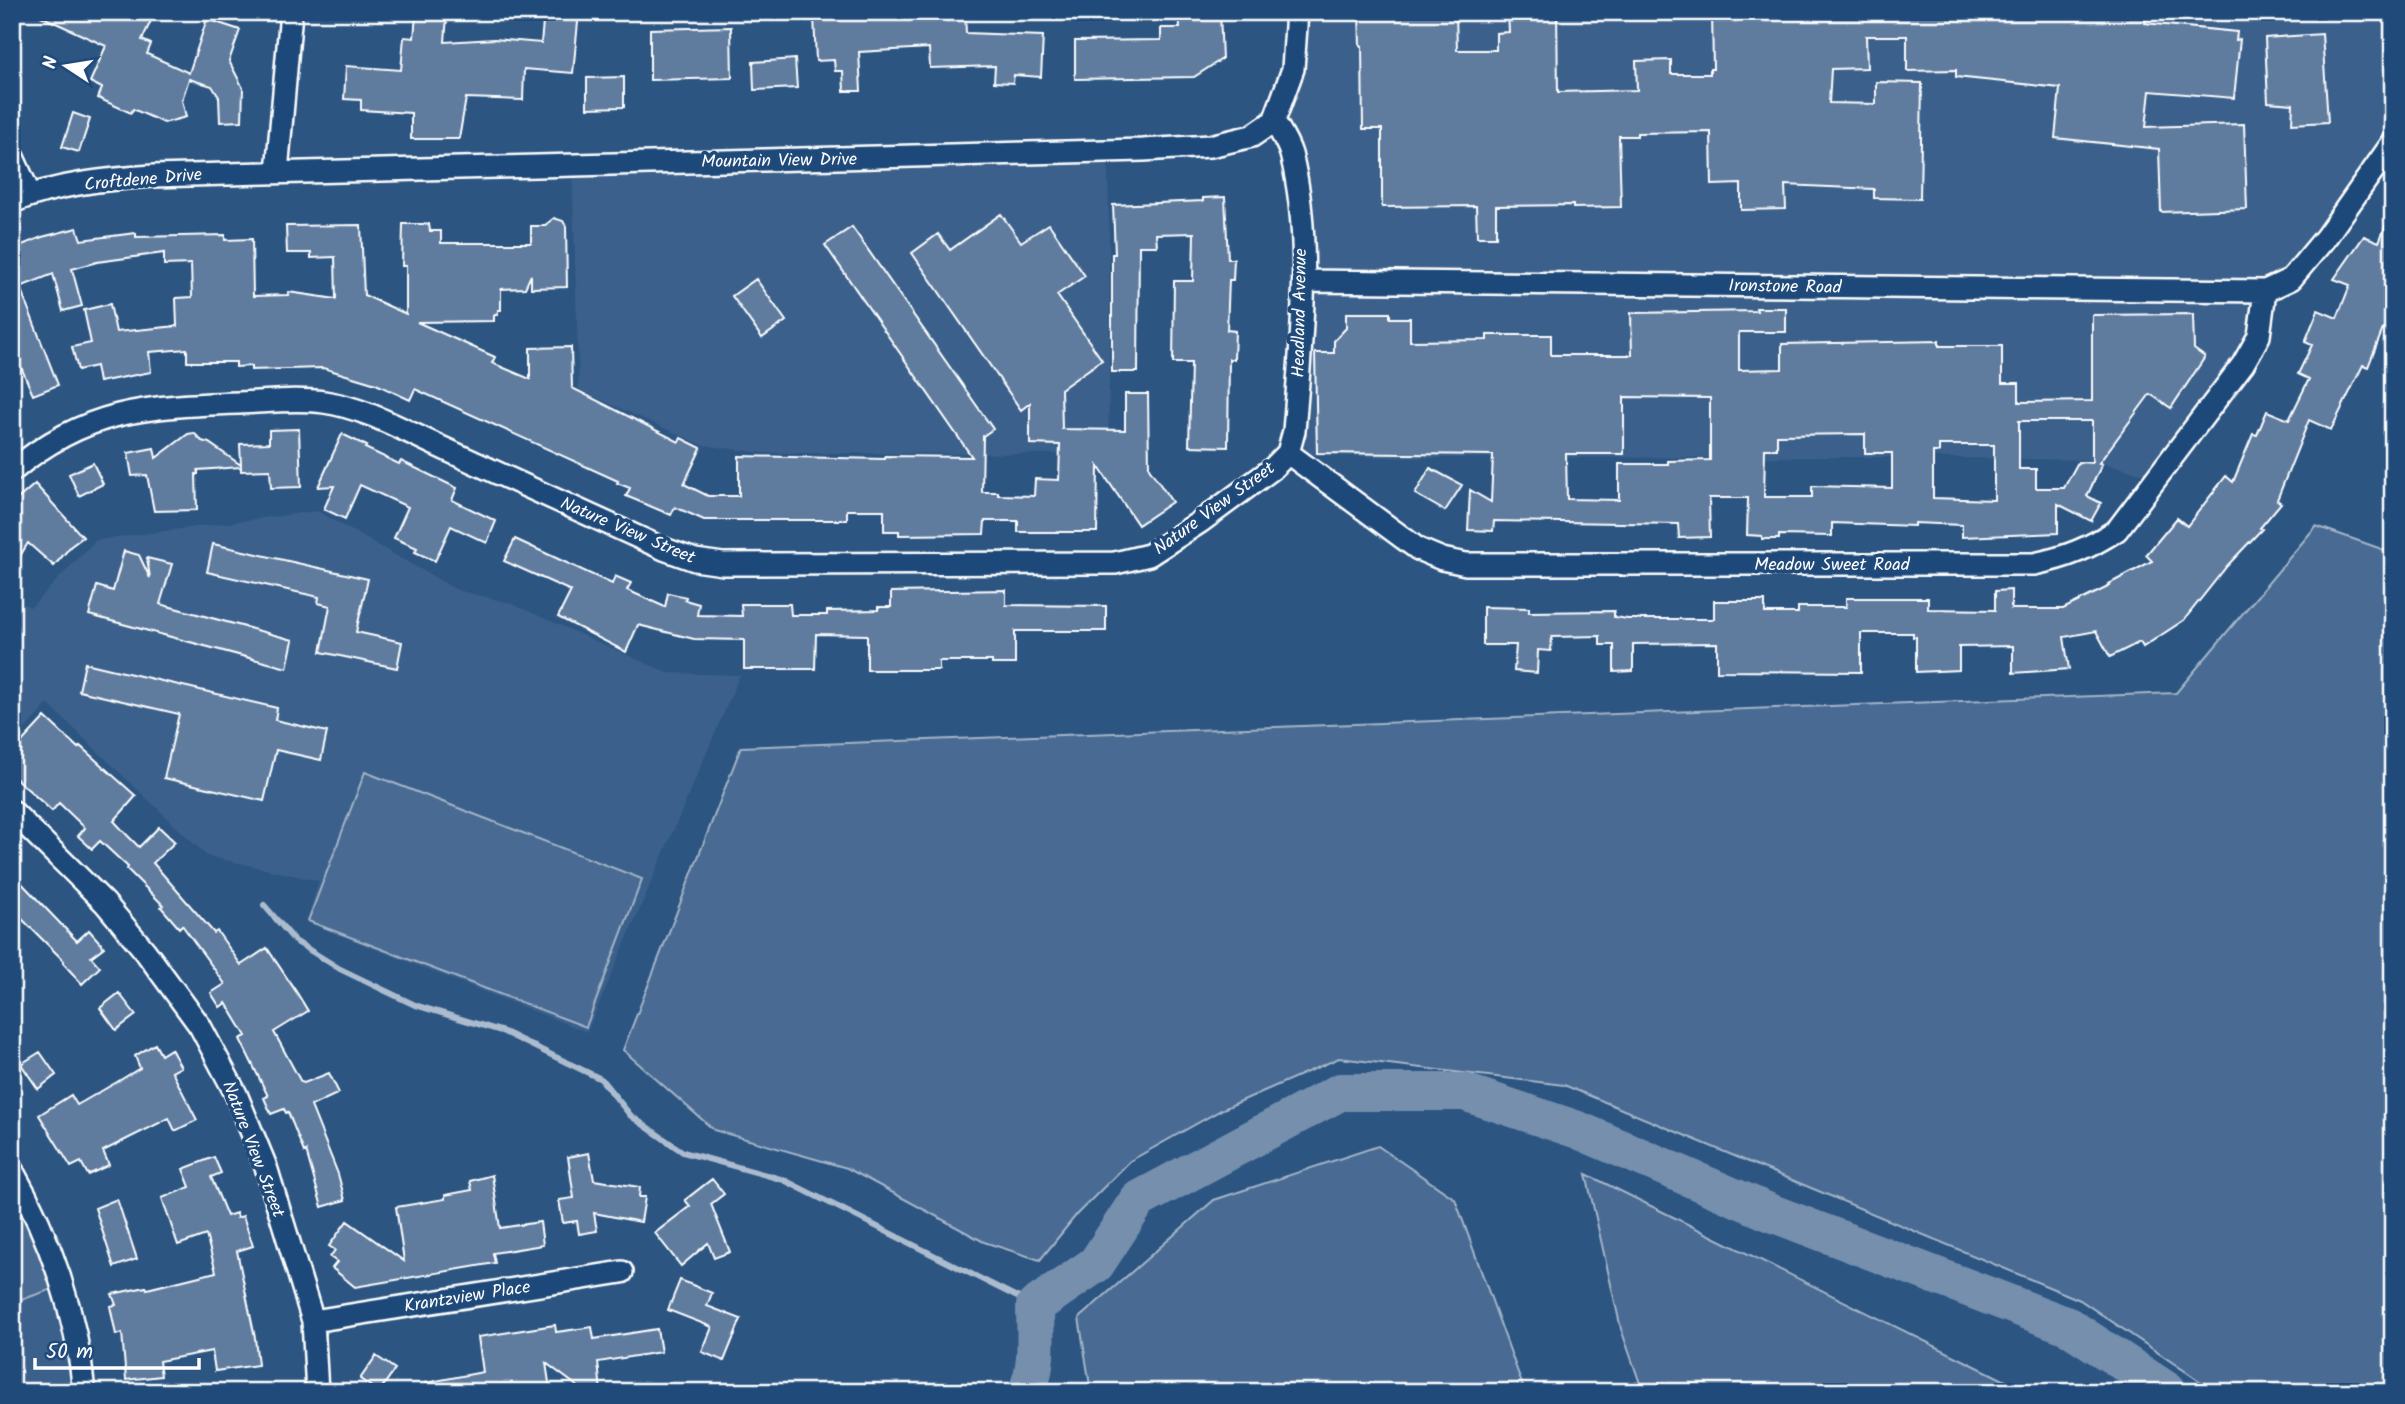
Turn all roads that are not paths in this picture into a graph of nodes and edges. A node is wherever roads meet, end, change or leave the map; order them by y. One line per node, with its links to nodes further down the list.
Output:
1 (291, 12): 6 (street)
2 (1297, 12): 3 (street)
3 (1274, 121): 6 (street, Mountain View Drive); 8 (street, Headland Avenue)
4 (2393, 142): 9 (street)
5 (12, 155): 7 (street)
6 (276, 172): 7 (street, Croftdene Drive)
7 (21, 199)
8 (1304, 281): 9 (street, Ironstone Road); 10 (street, Headland Avenue)
9 (2265, 292): 10 (street, Meadow Sweet Road)
10 (1287, 453): 11 (street, Nature View Street)
11 (12, 471)
12 (12, 811): 15 (street, Nature View Street)
13 (12, 1170): 16 (street)
14 (622, 1272): 15 (street, Krantzview Place)
15 (313, 1321): 17 (street, Nature View Street)
16 (84, 1392)
17 (317, 1392)

